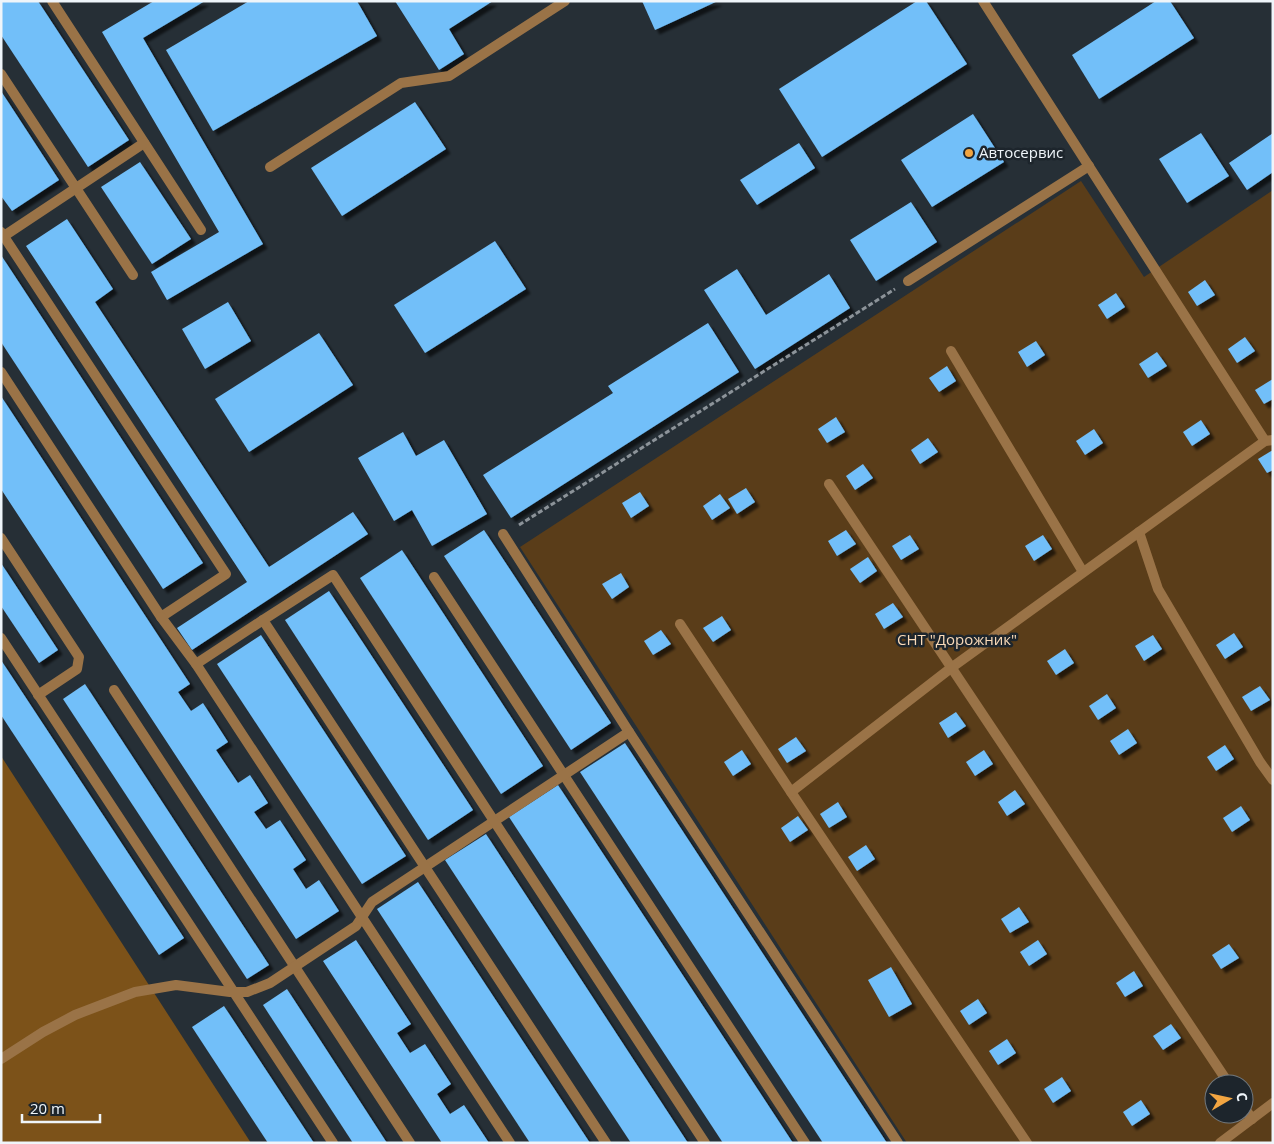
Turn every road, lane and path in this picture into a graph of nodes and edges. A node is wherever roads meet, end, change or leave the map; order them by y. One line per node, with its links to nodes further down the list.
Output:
1 (52, 1): 5 (street)
2 (565, 1): 7 (street)
3 (983, 1): 6 (street)
4 (1, 74): 8 (street)
5 (144, 143): 8 (street); 9 (street)
6 (1089, 166): 12 (street); 15 (street)
7 (270, 167)
8 (76, 188): 10 (street); 11 (street)
9 (201, 230)
10 (2, 234): 22 (street)
11 (132, 275)
12 (908, 281): 18 (path)
13 (951, 351): 20 (street)
14 (1, 372): 22 (street)
15 (1269, 440): 17 (street)
16 (829, 484): 27 (street)
17 (1139, 532): 20 (street); 32 (street)
18 (503, 534): 30 (street)
19 (1, 538): 29 (street)
20 (1083, 572): 27 (street)
21 (434, 577): 31 (street)
22 (161, 616): 26 (street)
23 (263, 620): 26 (street); 34 (street); 35 (street)
24 (680, 624): 33 (street)
25 (1, 638): 29 (street)
26 (196, 664): 36 (street)
27 (951, 668): 33 (street); 40 (street)
28 (114, 690): 37 (street)
29 (38, 695): 38 (street)
30 (629, 732): 31 (street); 50 (street)
31 (564, 776): 34 (street); 49 (street)
32 (1273, 780)
33 (792, 792): 51 (street)
34 (494, 821): 35 (street); 48 (street)
35 (425, 867): 36 (street); 47 (street)
36 (362, 917): 37 (street); 46 (street)
37 (295, 966): 38 (street); 45 (street)
38 (234, 992): 39 (street); 44 (street)
39 (1, 1059)
40 (1222, 1074)
41 (1273, 1103): 42 (street)
42 (1254, 1117)
43 (1245, 1124): 52 (street)
44 (333, 1143)
45 (410, 1143)
46 (510, 1143)
47 (606, 1143)
48 (705, 1143)
49 (805, 1143)
50 (898, 1143)
51 (1027, 1143)
52 (1220, 1143)

